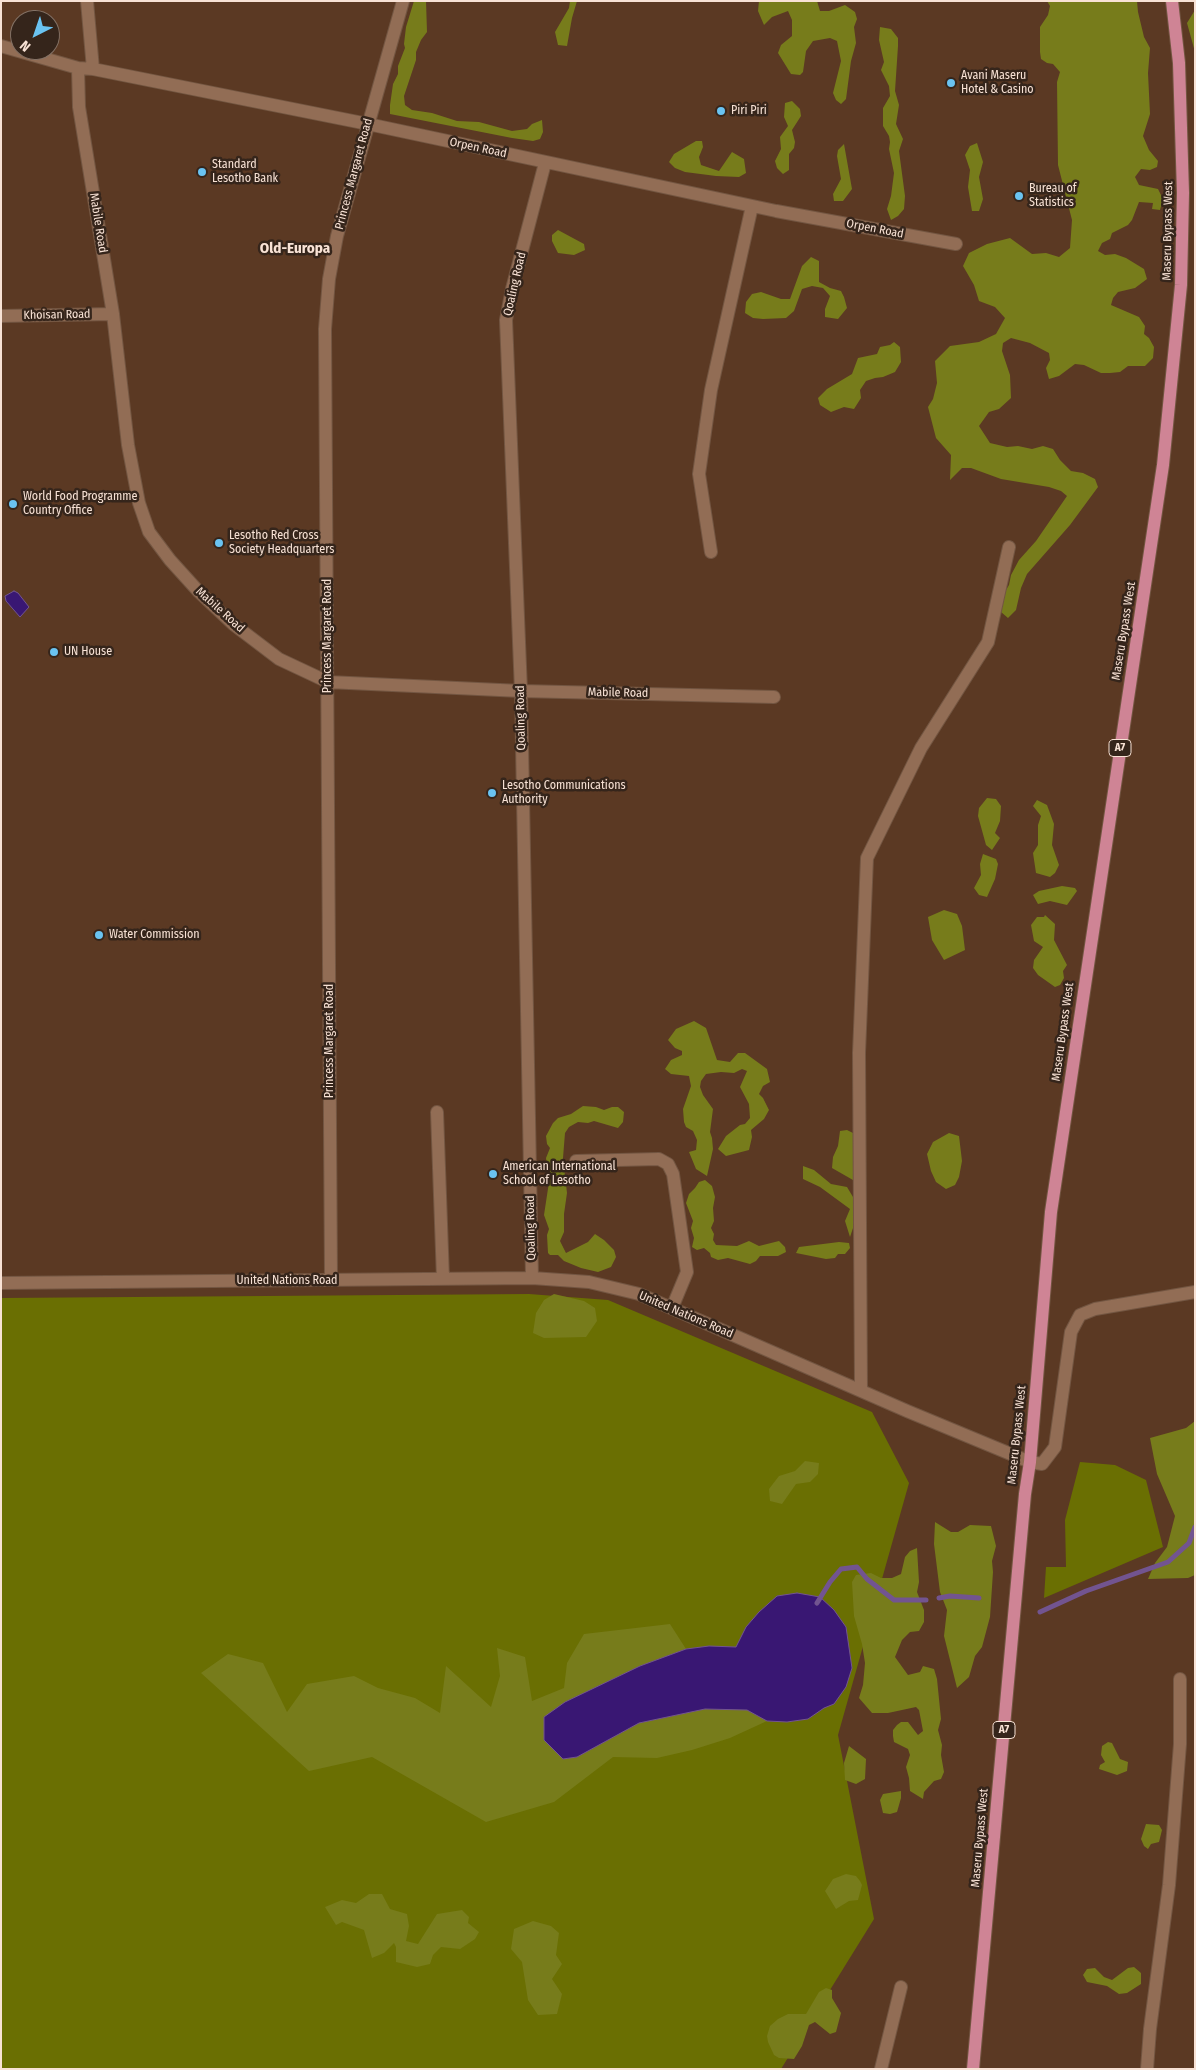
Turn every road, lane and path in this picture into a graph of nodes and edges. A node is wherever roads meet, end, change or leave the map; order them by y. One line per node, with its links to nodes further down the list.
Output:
1 (87, 1): 6 (street)
2 (403, 1): 7 (street, Princess Margaret Road)
3 (1172, 1): 27 (main road, Maseru Bypass West / A7)
4 (1, 46): 5 (street, Orpen Road)
5 (78, 68): 6 (street, Orpen Road); 11 (street, Mabile Road)
6 (93, 69): 7 (street, Orpen Road)
7 (368, 124): 8 (street, Orpen Road); 15 (street, Princess Margaret Road)
8 (545, 162): 9 (street, Orpen Road); 16 (street, Qoaling Road)
9 (752, 206): 10 (street, Orpen Road); 14 (street)
10 (956, 244)
11 (113, 314): 12 (street, Khoisan Road); 15 (street, Mabile Road)
12 (1, 316)
13 (1010, 547): 26 (street)
14 (711, 552)
15 (328, 682): 16 (street, Mabile Road); 22 (street, Princess Margaret Road)
16 (521, 690): 17 (street, Mabile Road); 20 (street, Qoaling Road)
17 (774, 697)
18 (437, 1112): 21 (street)
19 (576, 1161): 25 (street)
20 (532, 1278): 21 (street, United Nations Road); 25 (street, United Nations Road)
21 (442, 1279): 22 (street, United Nations Road)
22 (331, 1280): 23 (street, United Nations Road)
23 (1, 1283)
24 (1195, 1292): 27 (street)
25 (672, 1308): 26 (street, United Nations Road)
26 (861, 1390): 27 (street, United Nations Road)
27 (1030, 1462): 31 (main road, Maseru Bypass West / A7)
28 (1180, 1679): 32 (street)
29 (901, 1988): 30 (street)
30 (881, 2069)
31 (973, 2069)
32 (1147, 2069)

